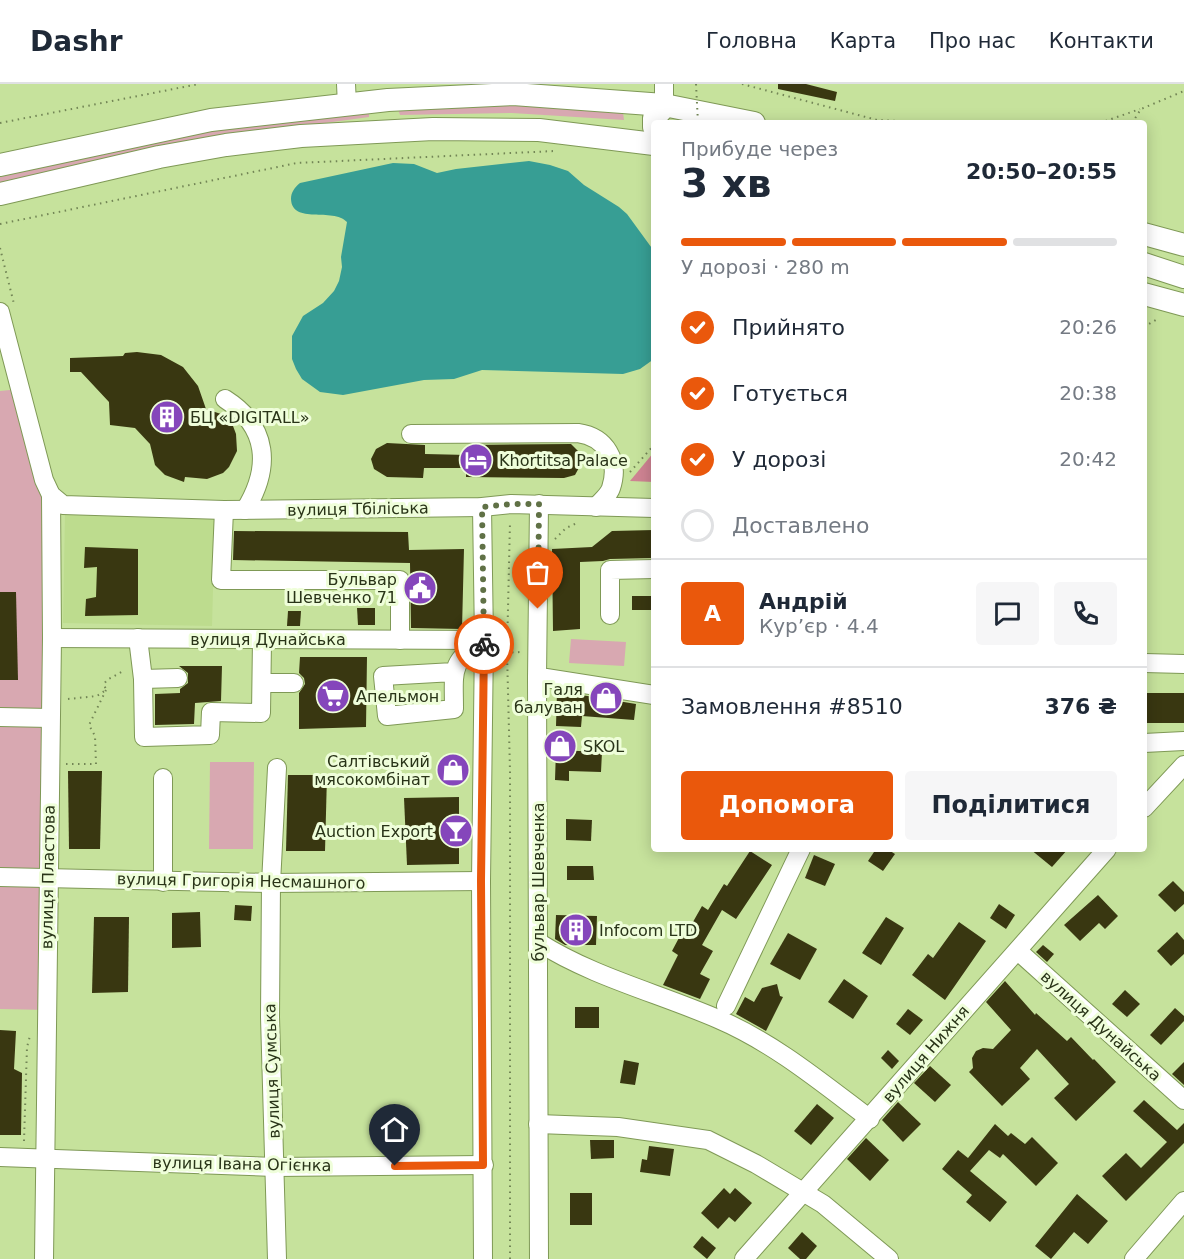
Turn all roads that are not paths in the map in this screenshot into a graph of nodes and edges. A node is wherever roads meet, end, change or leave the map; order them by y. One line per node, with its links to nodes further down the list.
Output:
1 (353, 97): 3 (main road); 8 (main road); 11 (main road)
2 (664, 98): 4 (main road); 5 (main road); 6 (main road)
3 (406, 99): 4 (main road); 7 (main road)
4 (615, 101): 9 (main road)
5 (654, 120)
6 (743, 120)
7 (412, 131): 8 (main road); 9 (main road)
8 (360, 133): 12 (main road)
9 (612, 138): 10 (main road)
10 (651, 144)
11 (0, 165)
12 (0, 194)
13 (1147, 235): 14 (main road)
14 (1184, 245)
15 (1147, 265): 16 (main road)
16 (1180, 276): 17 (main road)
17 (1147, 296)
18 (1147, 297): 19 (main road)
19 (1184, 305)
20 (0, 312): 23 (street, вулиця Пластова)
21 (225, 399): 29 (street)
22 (411, 434): 26 (street)
23 (57, 500): 28 (street, вулиця Тбіліська); 32 (street, вулиця Пластова)
24 (539, 504): 25 (street, вулиця Тбіліська); 26 (street, вулиця Тбіліська); 42 (street, бульвар Шевченка)
25 (482, 507): 29 (street, вулиця Тбіліська); 36 (street)
26 (596, 507): 27 (street, вулиця Тбіліська)
27 (651, 508)
28 (224, 510): 29 (street, вулиця Тбіліська); 35 (street)
29 (245, 510)
30 (651, 569): 31 (street)
31 (610, 615)
32 (52, 638): 33 (street, вулиця Дунайська); 47 (street, вулиця Пластова)
33 (138, 638): 34 (street, вулиця Дунайська); 39 (street)
34 (262, 640): 35 (street, вулиця Дунайська); 43 (street)
35 (400, 640): 36 (street, вулиця Дунайська)
36 (484, 640): 40 (street); 58 (street)
37 (1147, 663): 38 (street)
38 (1184, 664)
39 (142, 670): 41 (street); 43 (street)
40 (454, 672)
41 (178, 678)
42 (537, 678): 45 (street); 61 (street, бульвар Шевченка)
43 (261, 682): 44 (street)
44 (294, 683)
45 (651, 695)
46 (0, 717): 47 (street)
47 (50, 718): 57 (street, вулиця Пластова)
48 (1184, 741): 49 (street)
49 (1147, 743)
50 (1184, 765): 53 (street)
51 (277, 768): 60 (street, вулиця Сумська)
52 (163, 778): 59 (street)
53 (1147, 805)
54 (800, 852): 63 (street)
55 (1104, 852): 62 (street, вулиця Нижня)
56 (0, 877): 57 (street, вулиця Григорія Несмашного)
57 (47, 878): 59 (street, вулиця Григорія Несмашного); 68 (street, вулиця Пластова)
58 (481, 881): 60 (street, вулиця Григорія Несмашного); 69 (street)
59 (163, 882): 60 (street, вулиця Григорія Несмашного)
60 (271, 883): 70 (street, вулиця Сумська)
61 (538, 942): 65 (street); 66 (street, бульвар Шевченка)
62 (1018, 951): 64 (street, вулиця Дунайська); 65 (street, вулиця Нижня)
63 (726, 1006)
64 (1184, 1100)
65 (870, 1119): 71 (street, вулиця Нижня)
66 (538, 1124): 71 (street); 76 (street, бульвар Шевченка)
67 (0, 1157): 68 (street, вулиця Івана Огієнка)
68 (44, 1158): 70 (street, вулиця Івана Огієнка); 73 (street, вулиця Пластова)
69 (483, 1165): 70 (street, вулиця Івана Огієнка); 75 (street)
70 (275, 1167): 74 (street, вулиця Сумська)
71 (804, 1191): 77 (street, вулиця Нижня); 78 (street)
72 (1184, 1201): 79 (street)
73 (44, 1259)
74 (277, 1259)
75 (483, 1259)
76 (539, 1259)
77 (744, 1259)
78 (889, 1259)
79 (1134, 1259)

